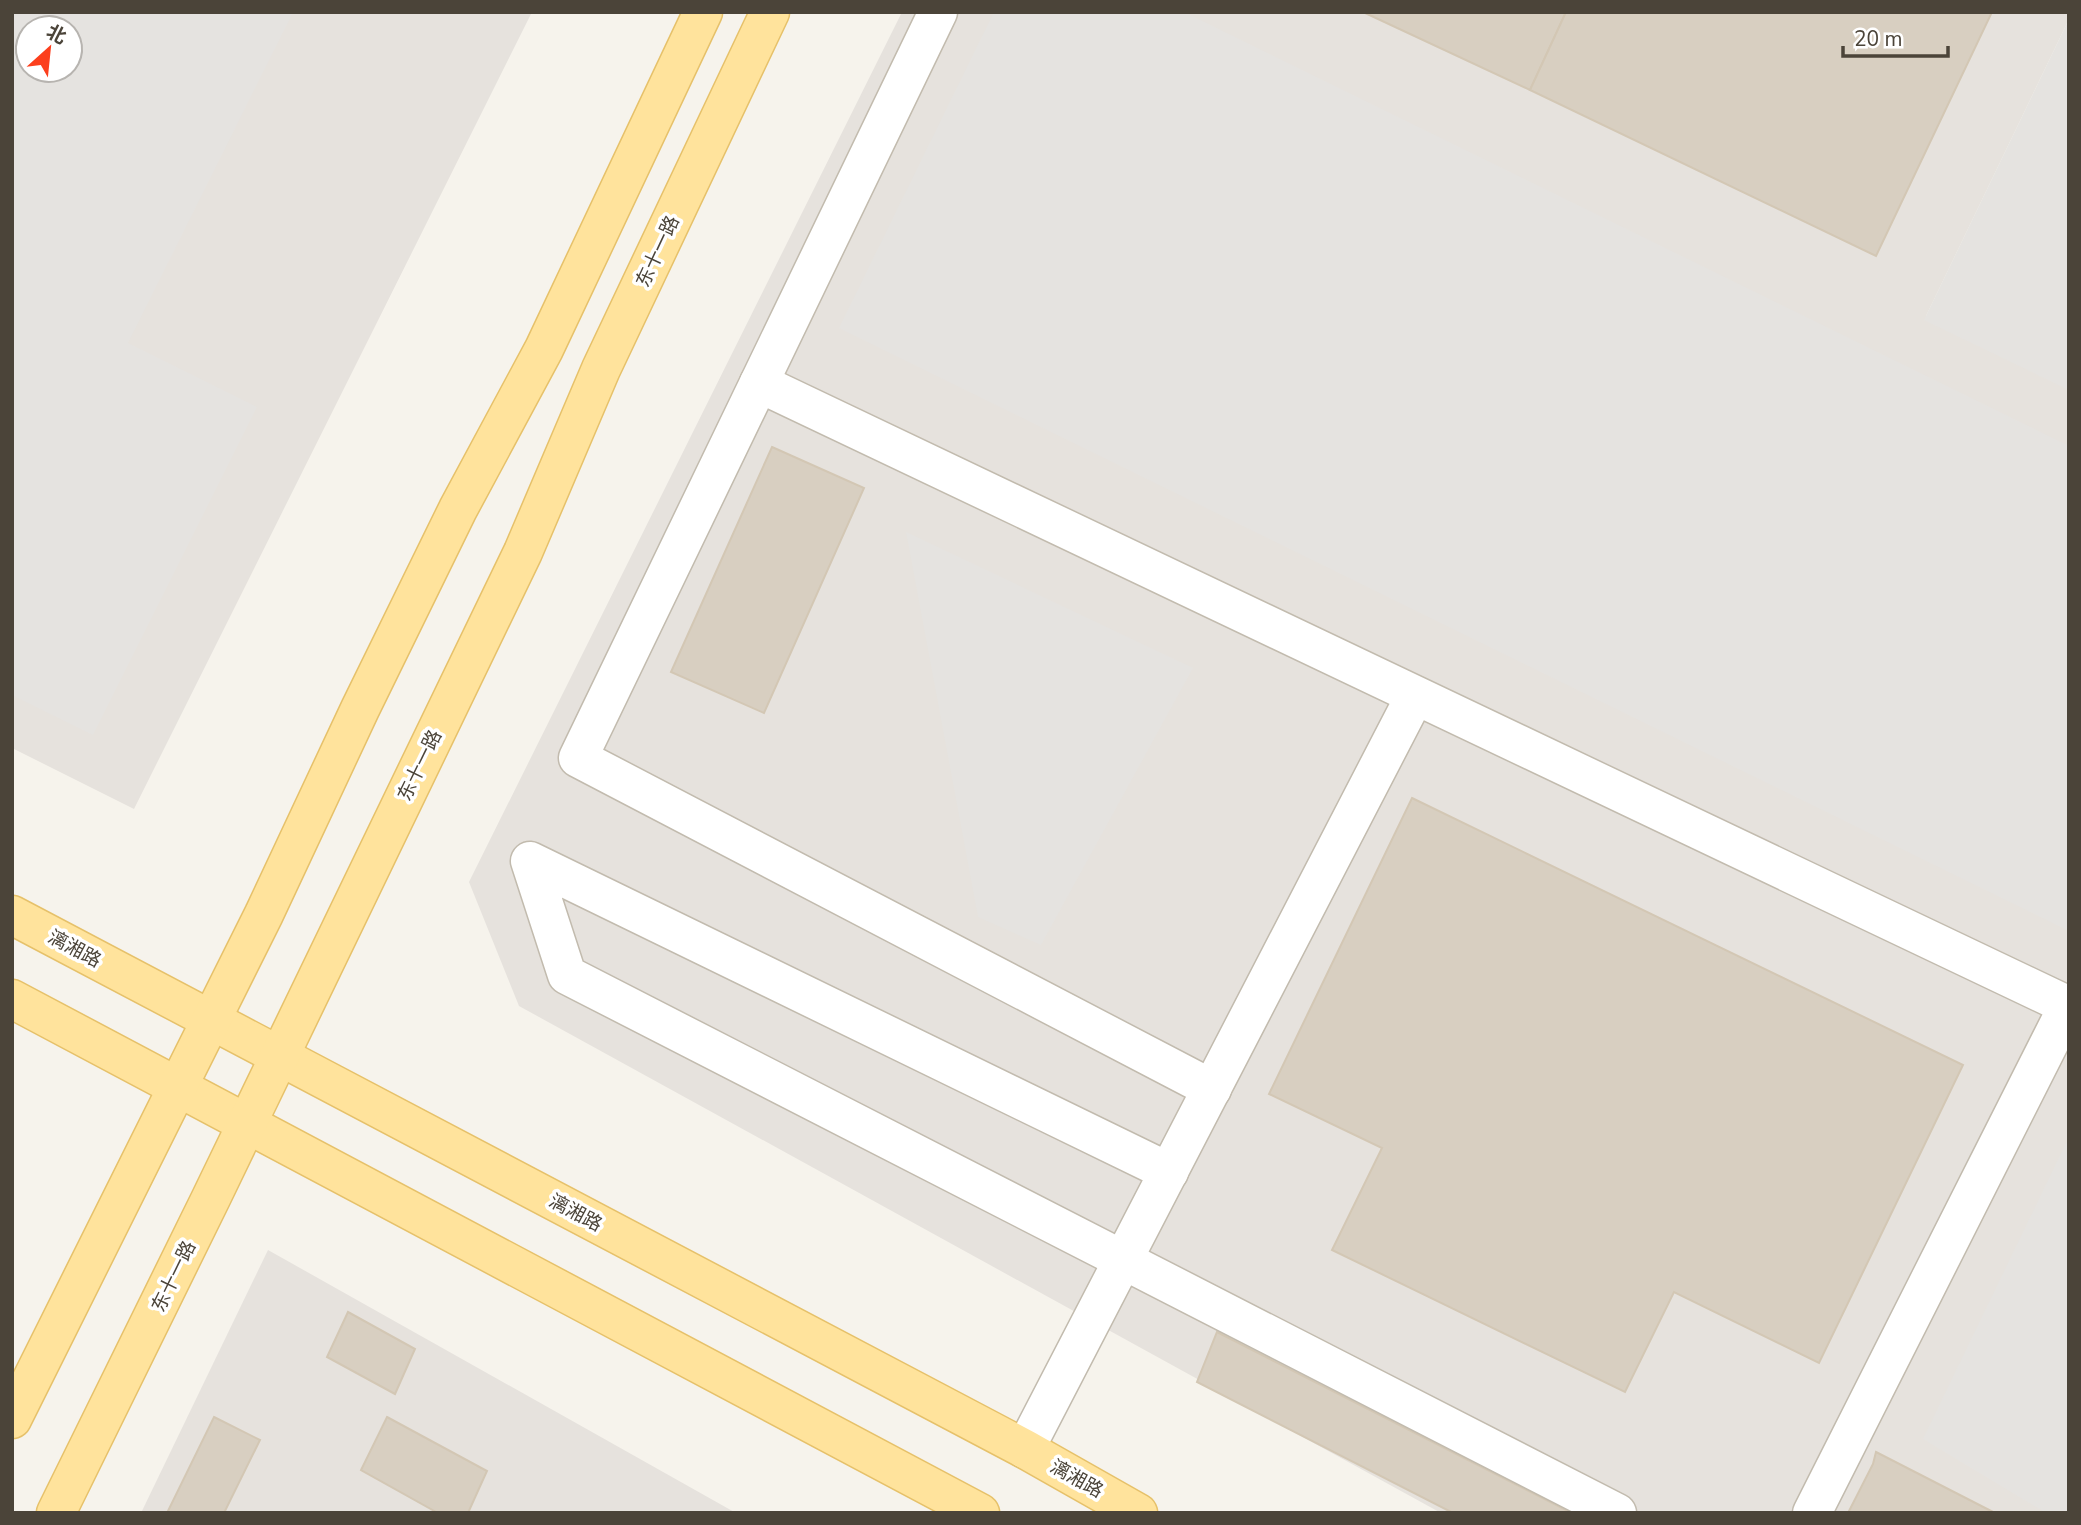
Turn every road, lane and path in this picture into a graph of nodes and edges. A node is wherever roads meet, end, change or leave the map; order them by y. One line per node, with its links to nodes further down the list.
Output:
1 (703, 12): 9 (main road)
2 (770, 12): 10 (main road, 东十一路)
3 (938, 12): 4 (lane)
4 (759, 383): 5 (lane); 12 (lane)
5 (1415, 696): 8 (lane); 12 (lane)
6 (12, 915): 9 (main road, 漓湘路)
7 (12, 999): 11 (main road)
8 (2068, 1006): 22 (lane)
9 (211, 1020): 10 (main road, 漓湘路); 11 (main road)
10 (279, 1056): 13 (main road, 东十一路); 17 (main road, 漓湘路)
11 (178, 1087): 13 (main road); 16 (main road)
12 (1212, 1089): 14 (lane)
13 (247, 1123): 18 (main road, 东十一路); 19 (main road)
14 (1169, 1172): 15 (lane); 15 (lane)
15 (1123, 1261): 17 (lane); 21 (lane)
16 (12, 1419)
17 (1025, 1449): 20 (main road, 漓湘路)
18 (56, 1513)
19 (980, 1513)
20 (1138, 1513)
21 (1616, 1513)
22 (1812, 1513)

